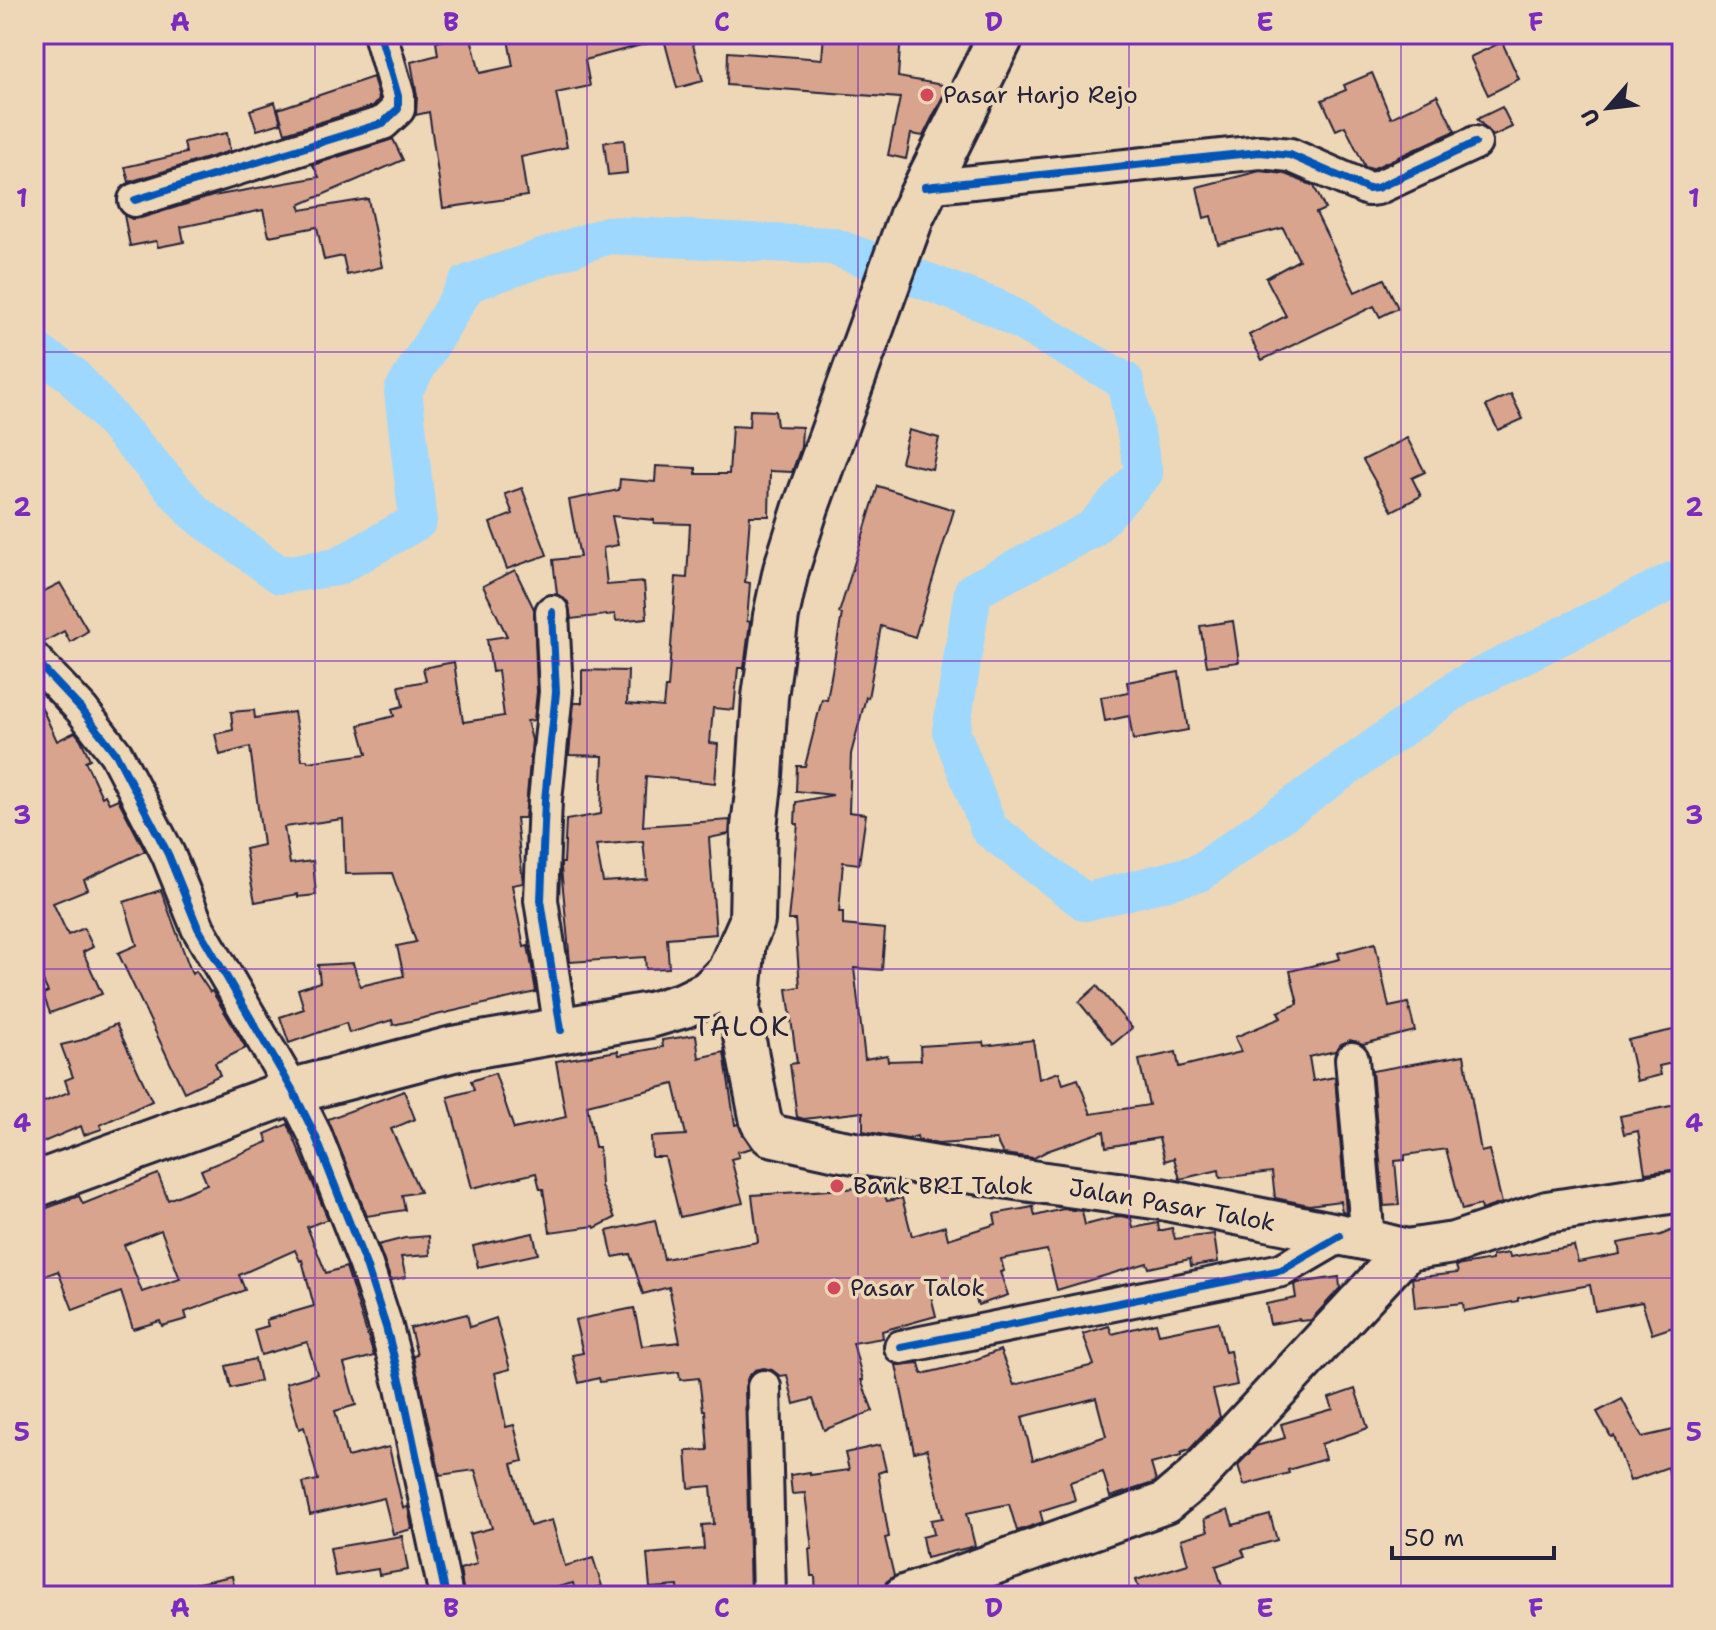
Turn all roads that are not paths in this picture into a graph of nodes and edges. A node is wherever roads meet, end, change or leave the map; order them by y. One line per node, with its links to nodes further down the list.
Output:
1 (380, 34): 4 (street)
2 (1002, 34): 5 (highway)
3 (1475, 143): 5 (street)
4 (135, 200)
5 (919, 201): 8 (highway)
6 (552, 612): 11 (street)
7 (34, 659): 13 (street)
8 (745, 939): 9 (highway); 10 (main road)
9 (689, 1003): 10 (main road); 11 (highway)
10 (742, 1026): 16 (main road, Jalan Pasar Talok)
11 (561, 1030): 13 (highway)
12 (1352, 1059): 16 (street)
13 (293, 1091): 14 (highway); 20 (street)
14 (34, 1185)
15 (1682, 1191): 17 (main road, Jalan Pasar Talok)
16 (1354, 1238): 17 (main road, Jalan Pasar Talok); 18 (street)
17 (1407, 1250): 22 (main road)
18 (901, 1347)
19 (764, 1387): 21 (street)
20 (446, 1596)
21 (769, 1596)
22 (904, 1596)

